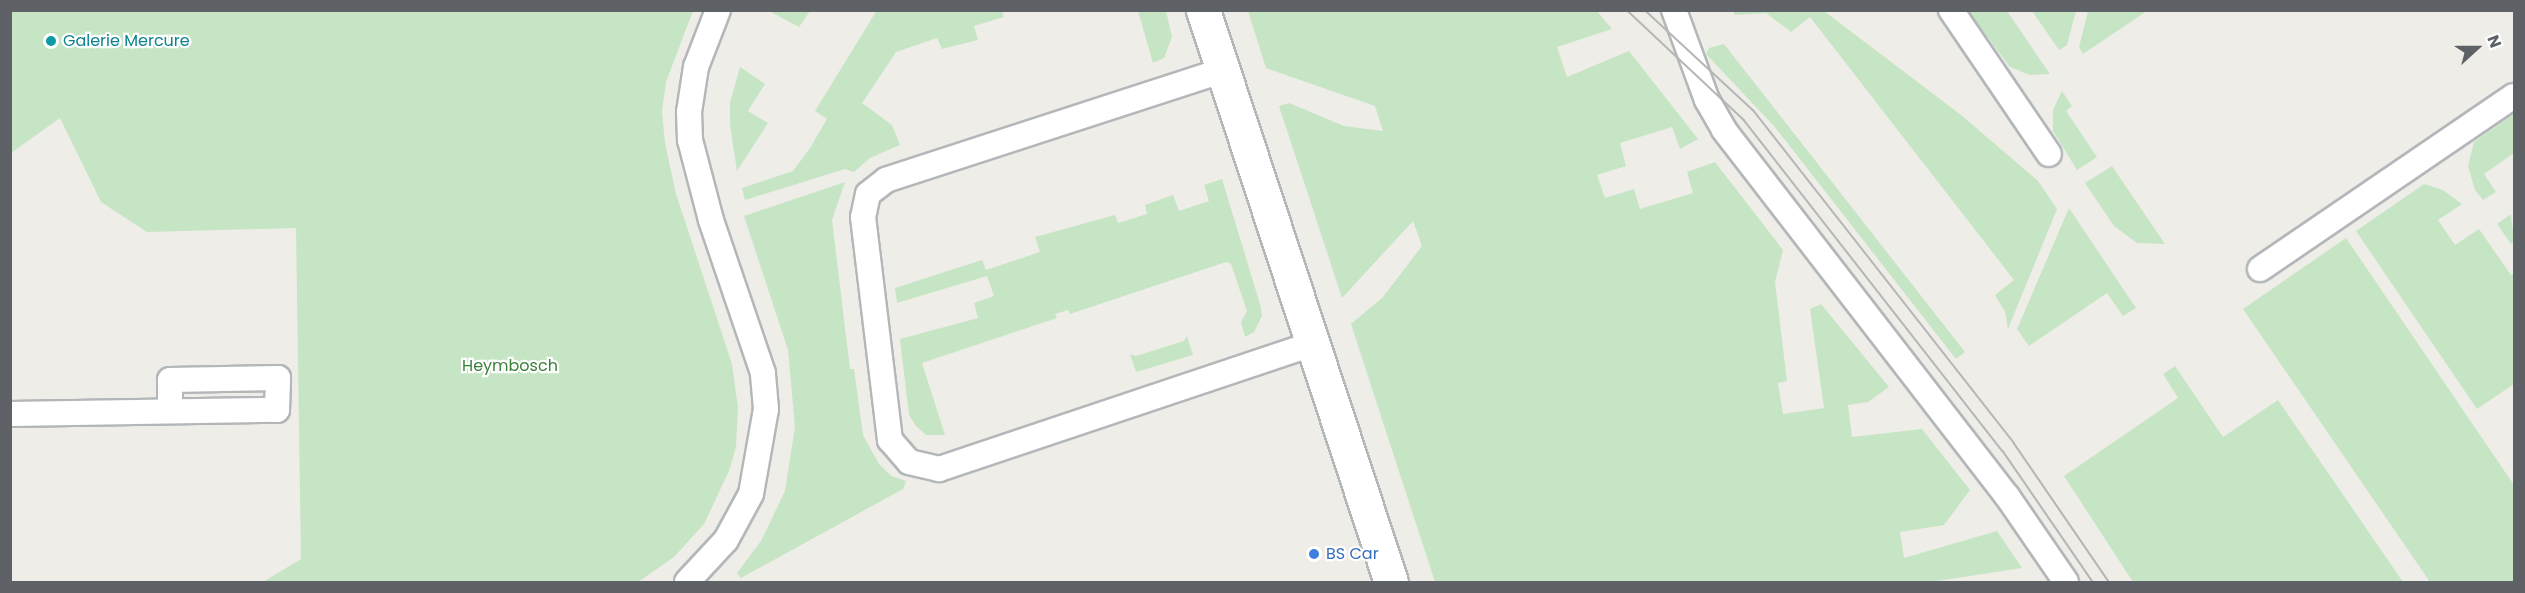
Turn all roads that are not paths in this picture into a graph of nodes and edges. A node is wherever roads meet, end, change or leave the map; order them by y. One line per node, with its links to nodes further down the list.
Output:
1 (718, 10): 12 (street)
2 (1203, 10): 5 (street)
3 (1674, 10): 14 (street)
4 (1951, 10): 7 (street)
5 (1221, 71): 9 (street); 9 (street)
6 (2514, 96): 8 (street)
7 (2049, 154)
8 (2260, 269)
9 (1312, 344): 13 (street)
10 (170, 410): 11 (street)
11 (10, 414)
12 (687, 582)
13 (1390, 582)
14 (2066, 582)

